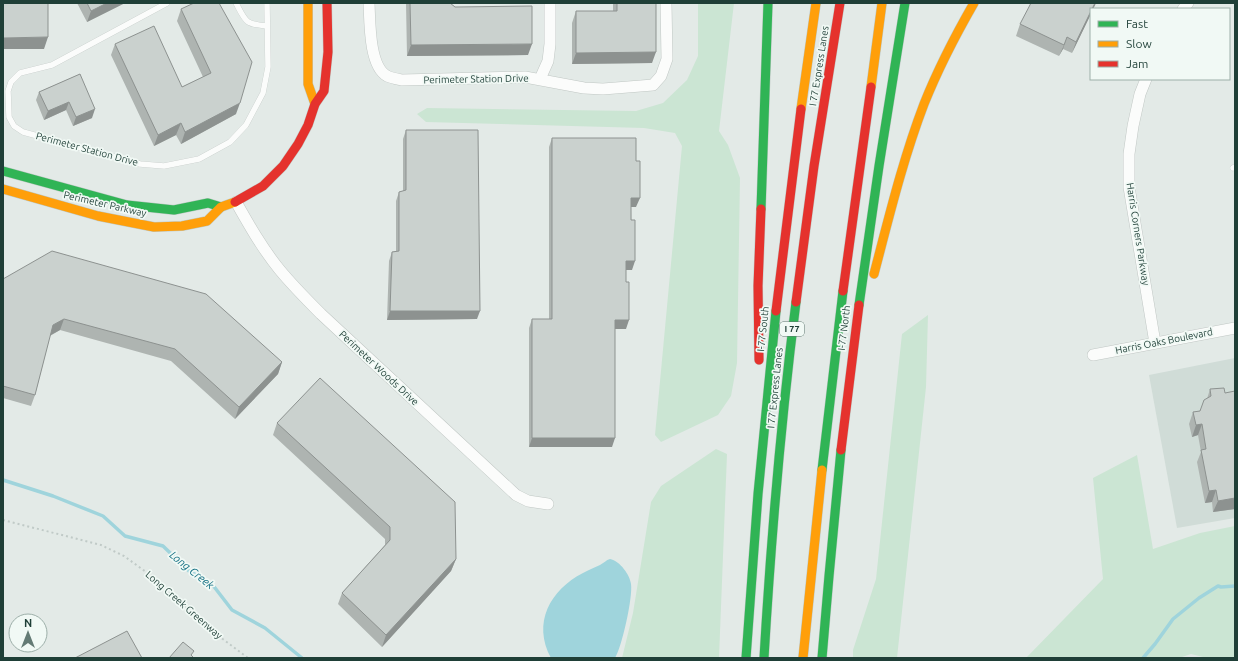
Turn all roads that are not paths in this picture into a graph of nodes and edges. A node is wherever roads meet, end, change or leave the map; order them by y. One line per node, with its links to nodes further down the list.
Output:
1 (167, 3): 15 (lane, Perimeter Station Drive)
2 (236, 3): 15 (lane)
3 (266, 3): 15 (lane, Perimeter Station Drive)
4 (308, 3): 18 (main road)
5 (327, 3): 18 (main road, Perimeter Parkway)
6 (369, 3): 16 (street, Perimeter Station Drive)
7 (550, 3): 16 (street)
8 (666, 3): 16 (street, Perimeter Station Drive)
9 (768, 3): 26 (main road)
10 (816, 3): 29 (main road, I-77 South / I 77)
11 (840, 3): 32 (main road, I 77 Express Lanes / I 77)
12 (882, 3): 33 (main road)
13 (905, 3): 27 (main road, I-77 North)
14 (974, 3): 27 (main road)
15 (267, 26)
16 (540, 79)
17 (1146, 80): 24 (street, Harris Corners Parkway)
18 (315, 104): 21 (main road, Perimeter Parkway)
19 (3, 172): 22 (main road, Perimeter Parkway)
20 (3, 189): 22 (main road, Perimeter Parkway)
21 (236, 202): 22 (main road, Perimeter Parkway); 30 (street, Perimeter Woods Drive)
22 (221, 207)
23 (1235, 328): 24 (street, Harris Oaks Boulevard)
24 (1155, 343): 25 (street, Harris Oaks Boulevard)
25 (1093, 355)
26 (760, 365)
27 (850, 366): 34 (main road, I-77 North)
28 (760, 381): 29 (main road)
29 (761, 460): 31 (main road, I-77 South / I 77)
30 (548, 504)
31 (746, 658)
32 (764, 658)
33 (803, 658)
34 (822, 658)

